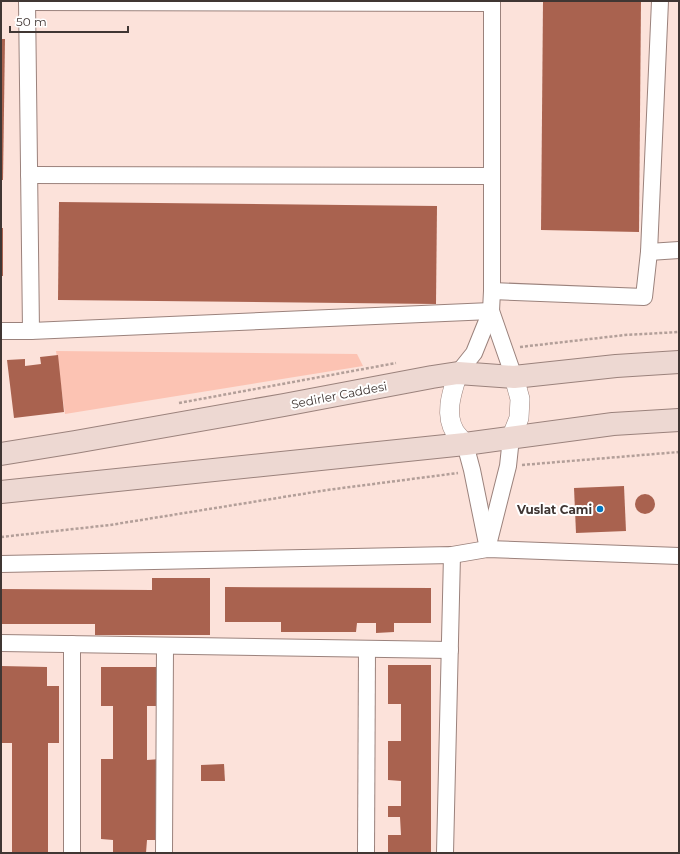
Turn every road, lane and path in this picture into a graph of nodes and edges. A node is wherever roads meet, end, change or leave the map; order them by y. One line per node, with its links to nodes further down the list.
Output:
1 (27, 1): 3 (street); 4 (street)
2 (660, 1): 7 (street)
3 (492, 2): 5 (street)
4 (29, 175): 5 (street); 11 (street)
5 (492, 176): 8 (street)
6 (679, 250): 7 (street)
7 (650, 252): 8 (street)
8 (492, 291): 9 (street)
9 (491, 310): 11 (street); 13 (street); 14 (street)
10 (1, 331): 11 (street)
11 (31, 331)
12 (679, 362): 14 (main road, Sedirler Caddesi)
13 (458, 373): 14 (main road, Sedirler Caddesi); 17 (street); 19 (main road, Sedirler Caddesi)
14 (514, 377): 16 (street)
15 (679, 420): 16 (main road)
16 (511, 438): 17 (main road); 20 (street)
17 (465, 444): 21 (street); 22 (main road)
18 (679, 452): 20 (path)
19 (1, 454)
20 (508, 466): 24 (street)
21 (472, 470): 23 (path); 24 (street)
22 (1, 492)
23 (1, 537)
24 (487, 548): 25 (street); 26 (street)
25 (452, 555): 27 (street); 32 (street)
26 (679, 556)
27 (1, 564)
28 (1, 643): 29 (street)
29 (72, 644): 30 (street); 33 (street)
30 (165, 646): 31 (street); 34 (street)
31 (366, 649): 32 (street); 35 (street)
32 (450, 650): 36 (street)
33 (72, 853)
34 (164, 853)
35 (366, 853)
36 (445, 853)

